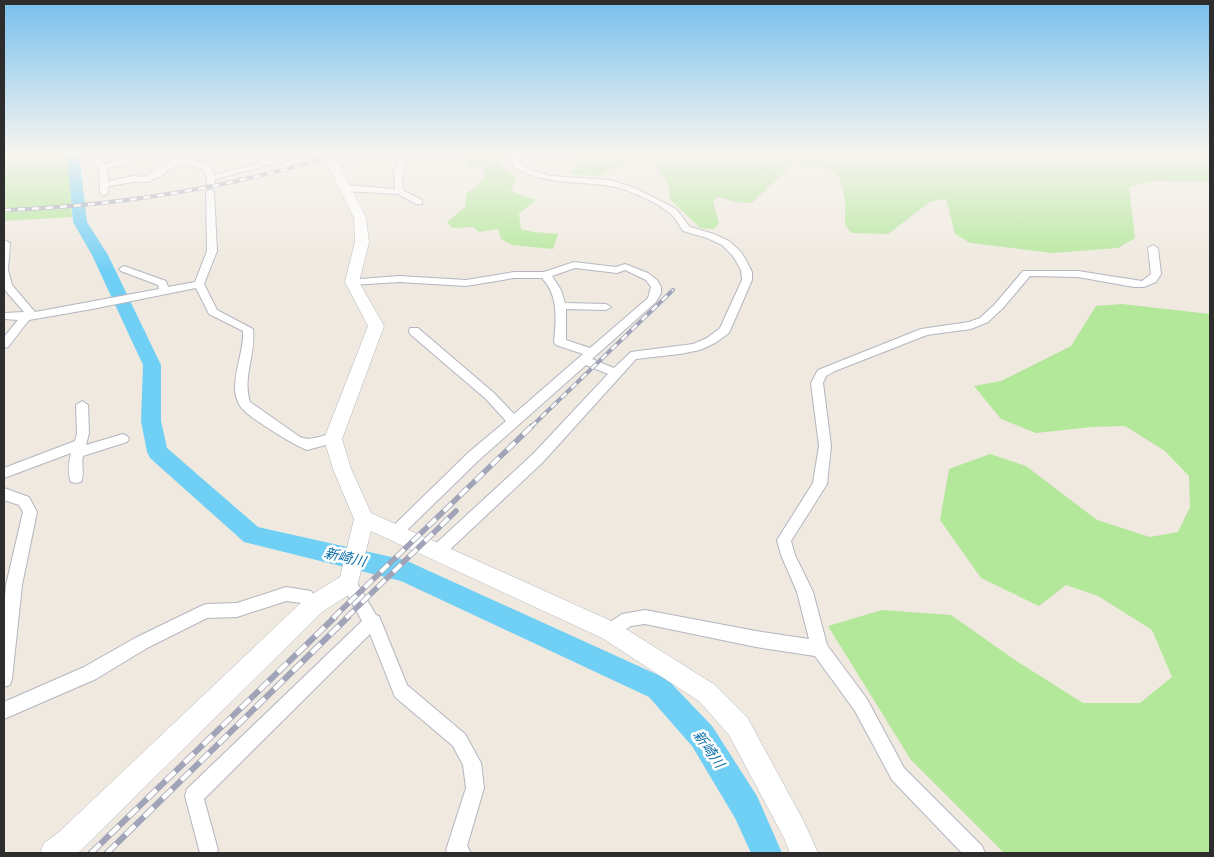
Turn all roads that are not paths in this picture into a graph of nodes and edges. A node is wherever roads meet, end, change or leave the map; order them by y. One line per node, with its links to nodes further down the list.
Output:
1 (211, 193): 12 (street)
2 (347, 193): 11 (street)
3 (402, 193): 5 (street)
4 (638, 193): 21 (street)
5 (419, 202)
6 (5, 243): 9 (street)
7 (1153, 248): 37 (street)
8 (124, 269): 13 (street)
9 (4, 270): 17 (street)
10 (545, 275): 11 (street); 14 (street); 20 (street)
11 (352, 282): 25 (street)
12 (199, 284): 13 (street); 25 (street)
13 (165, 292): 17 (street)
14 (561, 306): 15 (street); 20 (street)
15 (606, 307)
16 (4, 316): 17 (street)
17 (26, 317): 19 (street)
18 (414, 331): 23 (street)
19 (4, 344)
20 (587, 356): 21 (street); 23 (street)
21 (616, 373): 32 (street)
22 (82, 405): 26 (street)
23 (514, 420): 31 (street)
24 (123, 439): 26 (street)
25 (333, 439): 30 (street)
26 (79, 448): 27 (street); 28 (street)
27 (4, 473)
28 (76, 478)
29 (4, 494): 38 (street)
30 (364, 519): 31 (street); 33 (street)
31 (394, 534): 32 (street)
32 (437, 552): 36 (street)
33 (350, 578): 34 (street); 35 (street)
34 (314, 604): 39 (street); 41 (street)
35 (373, 621): 40 (street); 42 (street)
36 (610, 631): 37 (street); 43 (street)
37 (820, 649): 44 (street)
38 (4, 679)
39 (4, 711)
40 (208, 850)
41 (54, 853)
42 (461, 853)
43 (804, 853)
44 (975, 853)

